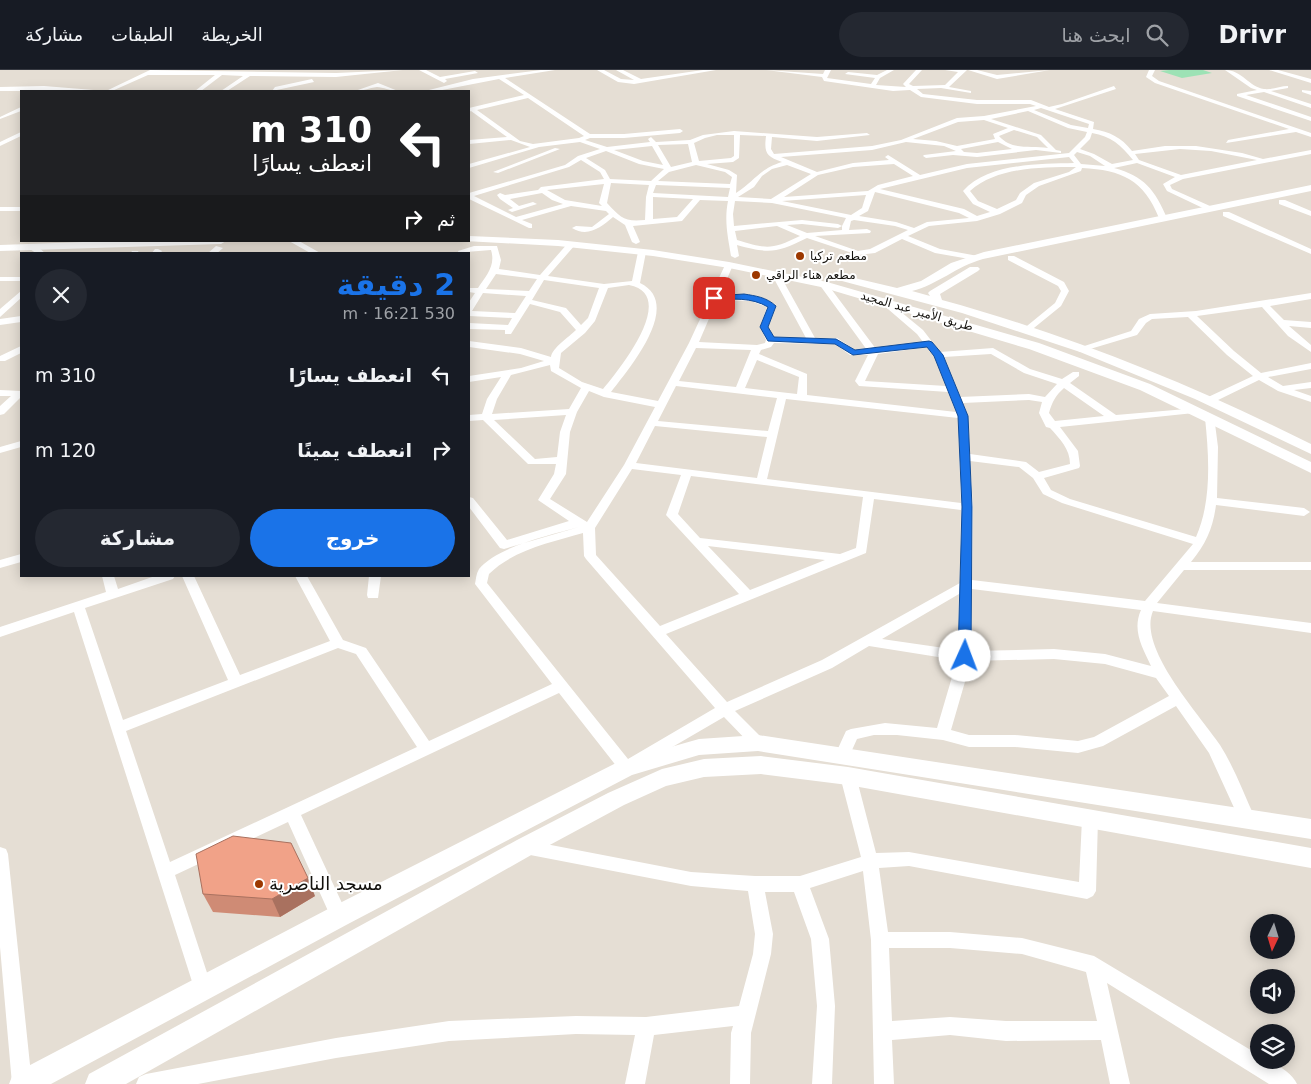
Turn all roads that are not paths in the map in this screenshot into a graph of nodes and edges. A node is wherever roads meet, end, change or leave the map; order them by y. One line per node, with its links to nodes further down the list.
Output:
1 (400, 70): 22 (street)
2 (422, 70): 33 (street)
3 (552, 70): 18 (street)
4 (600, 70): 34 (street)
5 (619, 70): 34 (street)
6 (684, 70): 28 (street)
7 (713, 70): 28 (street)
8 (770, 70): 25 (street)
9 (878, 70): 19 (street)
10 (919, 70): 40 (street)
11 (948, 70): 20 (street)
12 (972, 70): 21 (street)
13 (1047, 70): 21 (street)
14 (1152, 70): 68 (street)
15 (1228, 70): 51 (street)
16 (1272, 70): 35 (street)
17 (151, 71): 27 (street); 44 (street)
18 (532, 71): 31 (street)
19 (889, 71): 32 (street)
20 (964, 71): 38 (street)
21 (1035, 71)
22 (365, 72): 30 (street)
23 (248, 73): 27 (street); 30 (street); 46 (street)
24 (477, 73): 33 (street)
25 (826, 73): 26 (street); 37 (street)
26 (835, 73)
27 (220, 74): 45 (street)
28 (692, 74): 34 (street)
29 (844, 74): 32 (street)
30 (336, 75): 47 (street)
31 (500, 77): 36 (street); 55 (street)
32 (878, 77): 37 (street)
33 (438, 79): 36 (street)
34 (641, 82)
35 (1311, 82)
36 (450, 85): 50 (street)
37 (873, 86): 40 (street)
38 (947, 86): 40 (street); 53 (street)
39 (1286, 87): 51 (street)
40 (911, 88): 56 (street)
41 (1114, 88): 58 (street)
42 (0, 89): 43 (street)
43 (63, 90)
44 (110, 90)
45 (199, 90)
46 (225, 90)
47 (276, 90)
48 (361, 90): 49 (street)
49 (392, 90)
50 (428, 90)
51 (1264, 91): 57 (street); 65 (street)
52 (1304, 91): 54 (street)
53 (969, 92)
54 (1311, 93)
55 (528, 96): 60 (street); 76 (street)
56 (1040, 106): 58 (street); 61 (street)
57 (1311, 106)
58 (1049, 108): 70 (street)
59 (20, 109): 62 (street)
60 (470, 110): 77 (street)
61 (1029, 110): 63 (street); 70 (street)
62 (1, 118): 64 (street)
63 (984, 118): 67 (street); 80 (street)
64 (20, 119)
65 (1311, 119)
66 (1311, 127): 68 (street)
67 (1013, 128): 79 (street); 91 (street)
68 (1296, 130): 75 (street); 83 (street)
69 (680, 131): 73 (street)
70 (1090, 131): 92 (street); 95 (street)
71 (737, 133): 74 (street); 82 (street); 104 (street)
72 (20, 134): 84 (street)
73 (647, 134): 76 (street); 85 (street)
74 (769, 135): 87 (street); 97 (street)
75 (1311, 135)
76 (589, 136): 78 (street)
77 (513, 138): 81 (street); 86 (street)
78 (580, 140): 86 (street); 89 (street); 111 (street)
79 (999, 140): 90 (street); 93 (street)
80 (903, 141): 87 (street); 93 (street)
81 (470, 142)
82 (691, 142): 85 (street); 104 (street)
83 (1228, 142)
84 (0, 144)
85 (655, 144): 89 (street); 110 (street)
86 (540, 146): 106 (street)
87 (882, 146): 88 (street)
88 (872, 148): 97 (street); 103 (street)
89 (607, 149): 99 (street); 110 (street)
90 (1019, 150): 91 (street); 93 (street)
91 (1052, 150): 96 (street)
92 (1077, 150): 96 (street); 109 (street)
93 (961, 151): 98 (street)
94 (1311, 152): 102 (street)
95 (1131, 153): 101 (street); 102 (street)
96 (1070, 155): 100 (street); 108 (street)
97 (772, 156): 105 (street)
98 (926, 156)
99 (580, 157): 115 (street); 118 (street)
100 (1040, 158): 107 (street); 113 (street)
101 (1137, 160): 109 (street); 114 (street)
102 (1267, 160): 114 (street)
103 (895, 162): 112 (street); 113 (street)
104 (696, 163): 110 (street); 117 (street)
105 (786, 163): 112 (street); 128 (street)
106 (470, 166)
107 (1050, 166): 108 (street); 141 (street)
108 (1079, 166): 109 (street); 141 (street)
109 (1107, 167): 145 (street)
110 (668, 168): 116 (street)
111 (496, 172)
112 (816, 174): 129 (street)
113 (917, 176): 121 (street)
114 (1181, 177): 137 (street)
115 (608, 181): 116 (street); 120 (street); 139 (street)
116 (653, 183): 117 (street); 122 (street)
117 (734, 186): 128 (street)
118 (494, 188): 123 (street); 127 (street)
119 (1311, 188): 137 (main road)
120 (543, 191): 127 (street); 133 (street)
121 (872, 192): 129 (street); 144 (street); 147 (street)
122 (650, 195): 126 (street); 148 (street)
123 (470, 196)
124 (1311, 196): 130 (main road)
125 (470, 197): 131 (street)
126 (698, 197): 128 (street); 148 (street)
127 (502, 198): 136 (street)
128 (732, 198): 129 (street); 153 (street)
129 (772, 201): 144 (street)
130 (1282, 202): 142 (main road); 143 (street)
131 (482, 203): 134 (street); 140 (street)
132 (533, 204): 136 (street)
133 (573, 204): 139 (street); 146 (street)
134 (470, 207)
135 (20, 208): 138 (street)
136 (518, 208): 140 (street)
137 (1207, 208): 145 (main road)
138 (0, 209)
139 (610, 211): 149 (street); 152 (street)
140 (502, 212): 146 (street)
141 (997, 212): 147 (street)
142 (1226, 214): 172 (street); 174 (main road)
143 (1311, 214)
144 (852, 216): 154 (street); 155 (street)
145 (1164, 218): 173 (main road)
146 (516, 219): 151 (street)
147 (978, 219): 155 (street)
148 (649, 221): 149 (street)
149 (628, 224): 167 (street)
150 (778, 224): 153 (street); 154 (street); 158 (street)
151 (528, 226)
152 (576, 228)
153 (730, 229): 163 (street)
154 (846, 230): 157 (street); 158 (street)
155 (914, 230): 159 (street)
156 (470, 231): 167 (main road, طريق الأمير عبد المجيد)
157 (867, 231)
158 (808, 235): 159 (street); 163 (street)
159 (901, 236): 173 (street)
160 (470, 238): 166 (main road, طريق الأمير عبد المجيد)
161 (20, 240): 162 (main road)
162 (0, 241)
163 (732, 241): 175 (street)
164 (295, 242): 170 (street)
165 (220, 245): 169 (main road)
166 (571, 245): 167 (main road, طريق الأمير عبد المجيد); 179 (street)
167 (639, 247): 175 (main road, طريق الأمير عبد المجيد); 181 (street)
168 (0, 248): 169 (main road)
169 (37, 250)
170 (314, 252)
171 (462, 252): 176 (street)
172 (1311, 252)
173 (975, 258): 185 (main road)
174 (1012, 258): 192 (main road); 204 (street)
175 (732, 260): 177 (main road, طريق الأمير عبد المجيد); 185 (main road, طريق الأمير عبد المجيد); 190 (street)
176 (494, 271): 179 (street); 186 (street)
177 (776, 275): 182 (main road, طريق الأمير عبد المجيد); 207 (street)
178 (0, 279): 180 (street)
179 (541, 279): 183 (street); 189 (street)
180 (20, 280)
181 (636, 283): 183 (street); 233 (street)
182 (823, 284): 191 (main road, طريق الأمير عبد المجيد); 215 (street)
183 (604, 286): 205 (street)
184 (470, 290): 186 (street)
185 (893, 290): 192 (main road, طريق الأمير عبد المجيد)
186 (480, 291): 189 (street); 194 (street)
187 (20, 295): 196 (street)
188 (1311, 296): 193 (street)
189 (530, 298): 198 (street); 205 (street)
190 (714, 298): 206 (street); 210 (street)
191 (884, 301): 209 (street); 241 (main road, طريق الأمير عبد المجيد)
192 (949, 304): 204 (main road, طريق الأمير عبد المجيد)
193 (1264, 304): 197 (street); 201 (street)
194 (470, 307)
195 (470, 313): 198 (street)
196 (0, 314)
197 (1190, 314): 212 (street); 223 (street)
198 (519, 316): 202 (street)
199 (20, 319): 200 (street)
200 (0, 322)
201 (1282, 323): 203 (street); 213 (street)
202 (470, 326)
203 (1311, 326)
204 (1026, 330): 212 (main road, طريق الأمير عبد المجيد)
205 (582, 331): 219 (street)
206 (771, 340): 207 (street); 214 (street)
207 (812, 340): 215 (street)
208 (470, 344): 219 (street)
209 (929, 344): 215 (street); 216 (street)
210 (694, 345): 214 (street); 225 (street)
211 (20, 348): 217 (street)
212 (1080, 349): 238 (main road, طريق الأمير عبد المجيد)
213 (1311, 349)
214 (755, 351): 230 (street); 236 (street)
215 (874, 352): 234 (street)
216 (938, 355): 226 (street); 234 (street)
217 (1, 359): 218 (street)
218 (20, 359)
219 (554, 362): 221 (street); 228 (street)
220 (1311, 366): 223 (street)
221 (508, 373): 224 (street); 245 (street)
222 (1076, 374): 226 (street)
223 (1262, 376): 229 (street); 238 (street)
224 (470, 379)
225 (672, 383): 230 (street); 240 (street)
226 (1064, 383): 237 (street); 248 (street)
227 (1311, 385): 229 (street)
228 (586, 388): 233 (street); 243 (street)
229 (1279, 389): 239 (street)
230 (739, 391): 235 (street)
231 (0, 394): 232 (street)
232 (20, 394): 242 (street)
233 (604, 394): 240 (street)
234 (955, 395): 237 (street); 244 (street)
235 (782, 396): 236 (street); 251 (street)
236 (802, 398): 244 (street)
237 (1047, 400): 250 (street)
238 (1210, 400): 254 (main road, طريق الأمير عبد المجيد)
239 (1309, 400)
240 (662, 405): 249 (street)
241 (1194, 410): 247 (main road, طريق الأمير عبد المجيد); 248 (street)
242 (0, 412)
243 (572, 412): 245 (street); 256 (street)
244 (963, 416): 255 (street)
245 (486, 417): 246 (street); 256 (street)
246 (470, 418)
247 (1210, 418): 258 (main road, طريق الأمير عبد المجيد); 264 (street)
248 (1116, 419): 250 (street)
249 (652, 423): 251 (street); 257 (street)
250 (1050, 425): 260 (street)
251 (772, 434): 261 (street)
252 (20, 444): 253 (street)
253 (0, 450)
254 (1311, 450)
255 (965, 457): 260 (street); 265 (street)
256 (562, 460): 267 (street)
257 (629, 465): 259 (street); 267 (street)
258 (1311, 468)
259 (688, 472): 261 (street); 268 (street)
260 (1037, 476): 269 (street)
261 (761, 482): 262 (street)
262 (869, 495): 265 (street); 271 (street)
263 (470, 501): 267 (street)
264 (1212, 501): 266 (street); 269 (street)
265 (967, 507): 280 (street)
266 (1304, 512)
267 (583, 525): 288 (street); 294 (street)
268 (696, 541): 271 (street); 283 (street)
269 (1200, 542): 273 (street)
270 (20, 558): 272 (street)
271 (842, 558): 283 (street)
272 (0, 564)
273 (1180, 566): 274 (street); 285 (street)
274 (1311, 566)
275 (108, 577): 281 (street)
276 (166, 577): 281 (street)
277 (188, 577): 293 (street)
278 (302, 577): 290 (street)
279 (375, 577): 282 (street)
280 (967, 584): 285 (street); 289 (street); 291 (street)
281 (113, 595): 284 (street)
282 (373, 595)
283 (748, 596): 288 (street)
284 (78, 606): 287 (street); 297 (street)
285 (1148, 607): 286 (street); 292 (street)
286 (1311, 628)
287 (0, 632)
288 (658, 632): 296 (street)
289 (865, 641): 291 (street); 296 (street)
290 (338, 643): 293 (street); 300 (street)
291 (965, 656): 292 (street); 298 (street)
292 (1161, 674): 295 (street)
293 (236, 682): 297 (street)
294 (561, 686): 300 (street); 302 (street)
295 (1178, 698): 298 (street); 304 (street)
296 (725, 709): 299 (street); 302 (street)
297 (118, 728): 311 (street)
298 (943, 734): 301 (street)
299 (758, 743): 301 (main road); 302 (main road)
300 (426, 749): 303 (street)
301 (846, 766): 304 (main road); 305 (main road); 307 (main road); 310 (street)
302 (626, 768): 314 (main road)
303 (292, 812): 311 (street); 314 (street)
304 (1248, 818): 306 (main road)
305 (1090, 819): 309 (main road); 310 (street)
306 (1311, 829)
307 (524, 847): 312 (street); 322 (main road)
308 (0, 854): 323 (street)
309 (1311, 858)
310 (870, 861): 313 (street); 315 (street)
311 (165, 872): 317 (street)
312 (755, 884): 313 (street); 318 (street)
313 (800, 884): 329 (street)
314 (339, 916): 317 (main road)
315 (880, 940): 316 (street); 321 (street)
316 (1094, 965): 320 (street); 332 (street)
317 (203, 988): 323 (main road)
318 (746, 1015): 319 (street); 328 (street)
319 (646, 1026): 326 (street); 327 (street)
320 (1108, 1030): 321 (street); 331 (street)
321 (882, 1031): 330 (street)
322 (152, 1056): 324 (main road); 325 (street)
323 (22, 1084)
324 (99, 1084)
325 (141, 1084)
326 (146, 1084)
327 (635, 1084)
328 (740, 1084)
329 (822, 1084)
330 (884, 1084)
331 (1120, 1084)
332 (1287, 1084)

